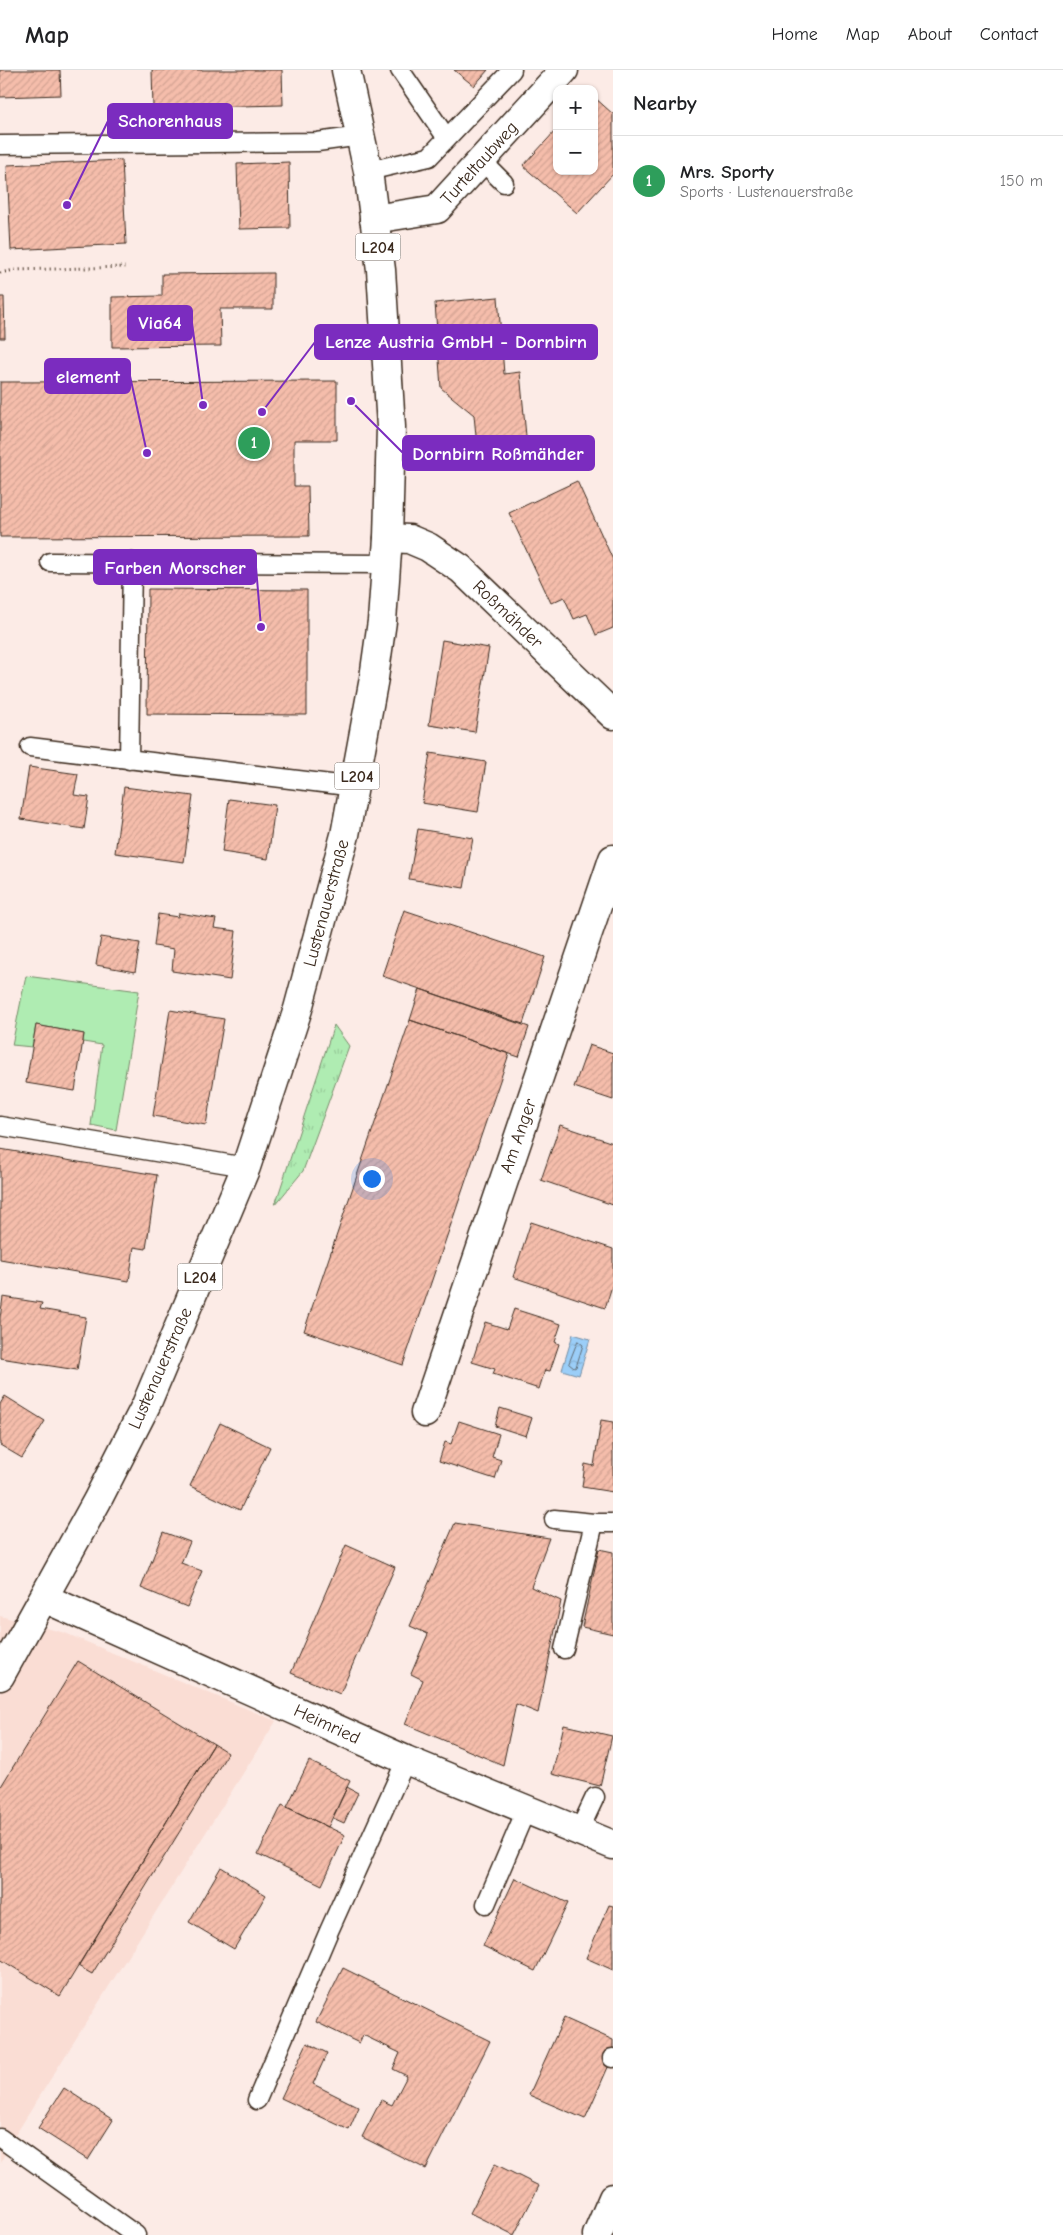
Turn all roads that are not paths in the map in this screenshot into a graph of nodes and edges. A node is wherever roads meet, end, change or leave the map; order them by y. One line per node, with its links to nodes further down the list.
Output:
1 (346, 70): 5 (street, Lustenauerstraße / L204)
2 (400, 70): 6 (lane)
3 (512, 70): 6 (lane)
4 (564, 70): 8 (street, Turteltaubweg)
5 (361, 136): 7 (lane); 9 (street, Lustenauerstraße / L204)
6 (446, 137): 9 (lane)
7 (0, 145)
8 (481, 160): 10 (lane); 11 (street, Turteltaubweg)
9 (368, 170): 11 (street, Lustenauerstraße / L204)
10 (504, 183)
11 (374, 219): 12 (street, Lustenauerstraße / L204)
12 (387, 551): 14 (lane); 15 (street, Roßmähder); 18 (street, Lustenauerstraße / L204)
13 (50, 562): 14 (lane)
14 (132, 562): 17 (lane)
15 (613, 715)
16 (30, 747): 17 (lane)
17 (129, 760): 18 (lane)
18 (354, 787): 21 (street, Lustenauerstraße / L204)
19 (613, 859): 22 (street, Am Anger)
20 (0, 1126): 21 (lane)
21 (246, 1167): 26 (street, Lustenauerstraße / L204)
22 (425, 1414)
23 (554, 1519): 24 (lane)
24 (594, 1523): 25 (lane); 27 (lane)
25 (613, 1523)
26 (44, 1598): 28 (street, Lustenauerstraße / L204); 29 (street, Heimried)
27 (564, 1648)
28 (4, 1663)
29 (406, 1760): 31 (street, Heimried); 35 (lane)
30 (596, 1797): 32 (lane)
31 (526, 1810): 32 (street, Heimried); 34 (lane)
32 (579, 1831): 33 (street, Heimried)
33 (613, 1845)
34 (486, 1904)
35 (257, 2100)
36 (0, 2138): 38 (lane)
37 (613, 2198): 39 (street)
38 (136, 2235)
39 (596, 2235)

